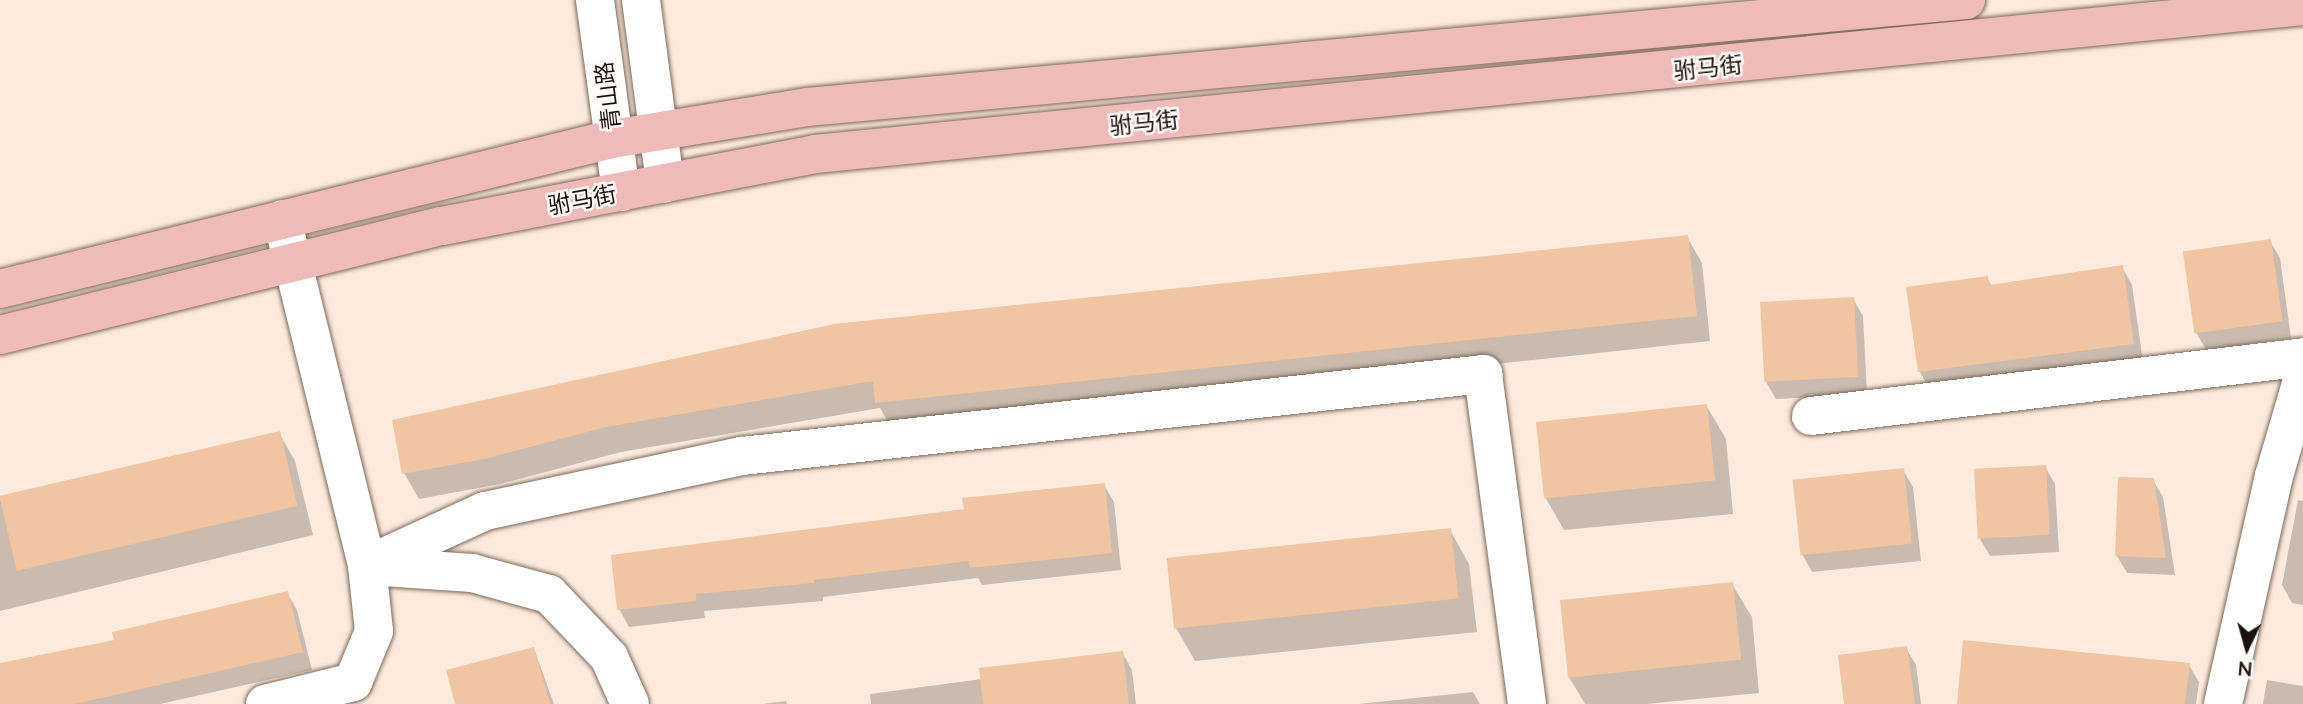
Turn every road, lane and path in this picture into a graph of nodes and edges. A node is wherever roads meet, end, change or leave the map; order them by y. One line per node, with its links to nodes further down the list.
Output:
1 (596, 0): 6 (street, 青山路)
2 (641, 0): 5 (street, 青山路)
3 (1966, 0): 5 (main road, 驸马街)
4 (2303, 6): 7 (main road, 驸马街)
5 (657, 131): 6 (main road, 驸马街); 7 (street, 青山路)
6 (612, 139): 8 (street, 青山路); 9 (main road, 驸马街)
7 (665, 183): 8 (main road, 驸马街)
8 (621, 192): 10 (main road, 驸马街)
9 (282, 219): 10 (street); 11 (main road, 驸马街)
10 (292, 263): 12 (main road, 驸马街); 16 (street)
11 (0, 289)
12 (0, 335)
13 (2303, 357): 15 (street)
14 (2303, 377): 20 (street)
15 (1811, 416)
16 (367, 565): 17 (street); 18 (street); 19 (street)
17 (265, 704)
18 (630, 704)
19 (1527, 704)
20 (2223, 704)

